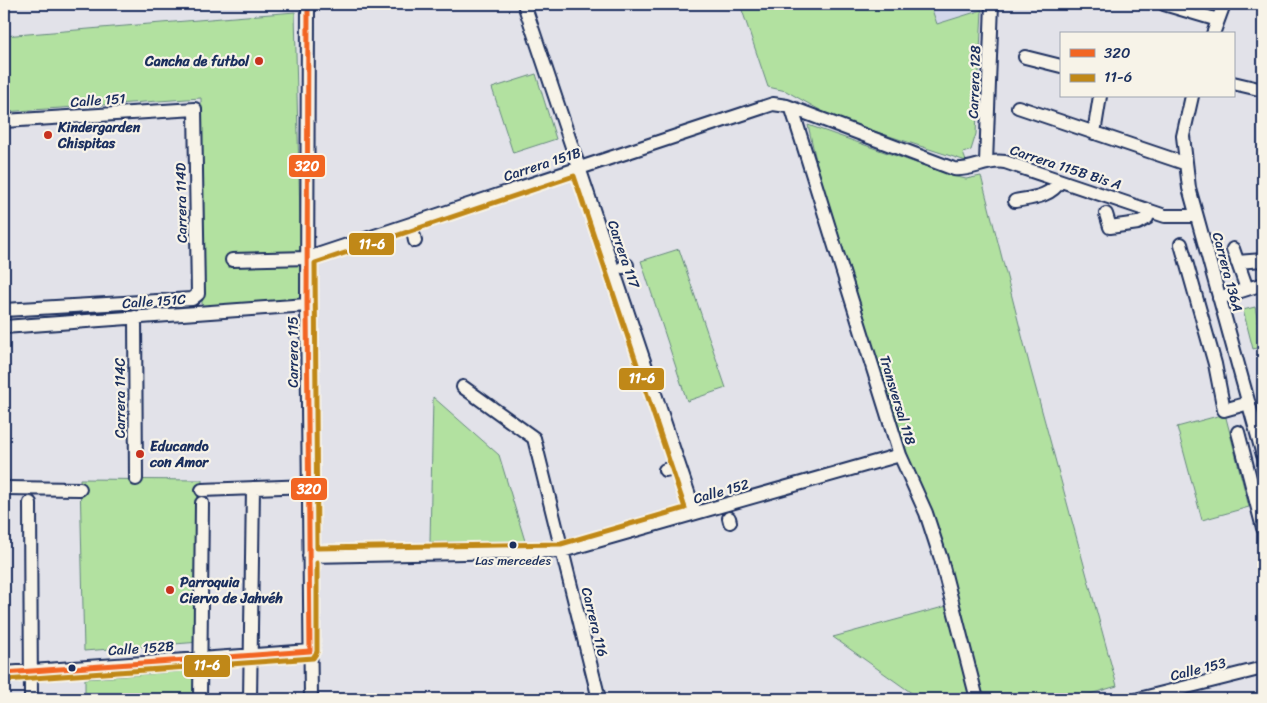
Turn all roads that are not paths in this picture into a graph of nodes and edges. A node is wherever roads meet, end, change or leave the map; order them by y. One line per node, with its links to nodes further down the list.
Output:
1 (308, 4): 29 (street, Carrera 115)
2 (524, 4): 21 (street, Carrera 117)
3 (992, 4): 19 (street, Carrera 128)
4 (1164, 4): 6 (street)
5 (1224, 4): 6 (street)
6 (1218, 20): 7 (street)
7 (1214, 32)
8 (1025, 57): 9 (street)
9 (1060, 66)
10 (1234, 83): 11 (street)
11 (1263, 90)
12 (1100, 98): 18 (street)
13 (1192, 98): 20 (street, Carrera 136A)
14 (790, 107): 19 (street, Carrera 115B Bis A); 21 (street, Carrera 151B); 44 (street, Transversal 118)
15 (1018, 107): 18 (street)
16 (195, 109): 17 (street, Calle 151); 35 (street, Carrera 114D)
17 (4, 121)
18 (1094, 133): 20 (street)
19 (986, 162): 22 (street, Carrera 115B Bis A)
20 (1184, 164): 26 (street, Carrera 136A)
21 (579, 167): 29 (street, Carrera 151B); 53 (street, Carrera 117)
22 (1060, 181): 23 (street); 24 (street, Carrera 115B Bis A)
23 (1014, 201)
24 (1148, 210): 25 (street); 26 (street, Carrera 115B Bis A)
25 (1106, 214)
26 (1196, 216): 36 (street, Carrera 136A)
27 (1181, 244): 42 (street)
28 (1233, 250): 32 (street)
29 (308, 258): 30 (street, Carrera 151B); 37 (street, Carrera 115)
30 (232, 260)
31 (1263, 260): 32 (street)
32 (1238, 262): 34 (street)
33 (1263, 284): 34 (street)
34 (1247, 289): 36 (street)
35 (196, 297): 38 (street, Calle 151C)
36 (1219, 298): 42 (street, Carrera 136A)
37 (307, 305): 39 (street, Calle 151C); 47 (street, Carrera 115)
38 (4, 310)
39 (135, 317): 40 (street, Calle 151C); 46 (street, Carrera 114C)
40 (4, 326)
41 (464, 387): 55 (street, Carrera 116)
42 (1249, 403): 45 (street, Carrera 136A)
43 (1238, 432): 51 (street)
44 (900, 455): 53 (street, Calle 152); 69 (street, Transversal 118)
45 (1263, 455)
46 (136, 479)
47 (309, 486): 49 (street); 56 (street, Carrera 115)
48 (4, 488): 50 (street)
49 (253, 488): 58 (street); 59 (street)
50 (80, 489)
51 (1258, 490): 54 (street)
52 (30, 503): 61 (street)
53 (695, 513): 55 (street, Calle 152)
54 (1263, 528)
55 (562, 551): 56 (street, Calle 152); 68 (street, Carrera 116)
56 (309, 556): 57 (street, Carrera 115)
57 (310, 651): 58 (street, Calle 152B); 67 (street, Carrera 115)
58 (249, 656): 59 (street, Calle 152B); 66 (street)
59 (200, 659): 61 (street, Calle 152B); 65 (street)
60 (1263, 668): 63 (street, Calle 153)
61 (31, 671): 62 (street, Calle 152B); 64 (street)
62 (4, 673)
63 (1179, 695): 70 (street, Calle 153)
64 (31, 699)
65 (200, 699)
66 (250, 699)
67 (311, 699)
68 (599, 699)
69 (977, 699)
70 (1139, 699)

